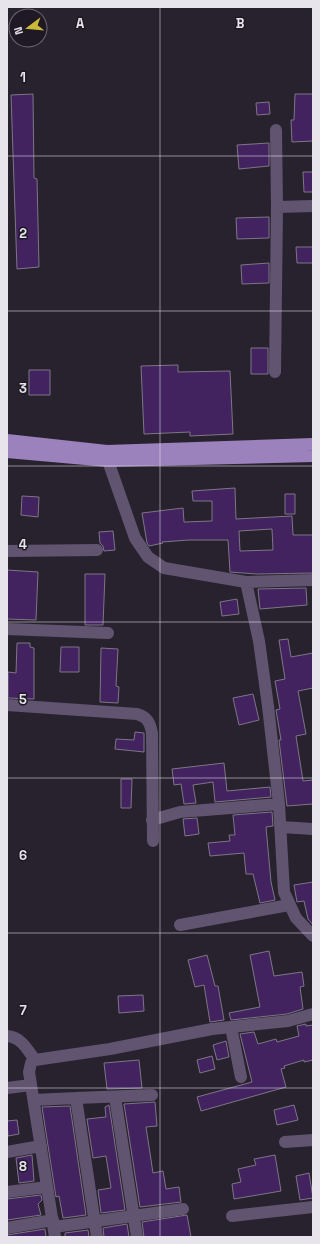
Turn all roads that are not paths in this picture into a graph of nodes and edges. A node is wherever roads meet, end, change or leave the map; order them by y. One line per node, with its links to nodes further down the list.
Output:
1 (276, 130): 3 (street)
2 (313, 206): 3 (street)
3 (277, 207): 4 (street)
4 (274, 372)
5 (7, 440): 6 (main road)
6 (313, 444)
7 (7, 452): 9 (main road)
8 (313, 456): 9 (main road)
9 (108, 461): 13 (street)
10 (97, 550): 11 (street)
11 (7, 551)
12 (313, 580): 13 (street)
13 (246, 582): 17 (street)
14 (7, 630): 15 (street)
15 (108, 633)
16 (7, 705): 18 (street)
17 (279, 804): 18 (street); 19 (street)
18 (152, 820): 21 (street)
19 (281, 828): 20 (street); 22 (street)
20 (313, 829)
21 (153, 841)
22 (289, 905): 23 (street); 24 (street)
23 (180, 925)
24 (313, 936)
25 (313, 1014): 26 (street)
26 (231, 1027): 28 (street); 29 (street)
27 (7, 1036): 28 (street)
28 (35, 1060): 30 (street)
29 (241, 1076)
30 (31, 1085): 31 (street); 35 (street)
31 (7, 1088)
32 (152, 1095): 33 (street)
33 (115, 1097): 34 (street); 44 (street)
34 (76, 1098): 35 (street); 46 (street)
35 (34, 1100): 38 (street)
36 (313, 1140): 37 (street)
37 (285, 1142)
38 (41, 1146): 39 (street); 40 (street)
39 (7, 1152)
40 (47, 1187): 41 (street); 48 (street)
41 (7, 1192)
42 (313, 1207): 45 (street)
43 (183, 1209): 44 (street)
44 (135, 1216): 46 (street); 50 (street)
45 (232, 1216)
46 (96, 1222): 48 (street); 49 (street)
47 (7, 1228): 48 (street)
48 (54, 1228)
49 (97, 1237)
50 (137, 1237)

